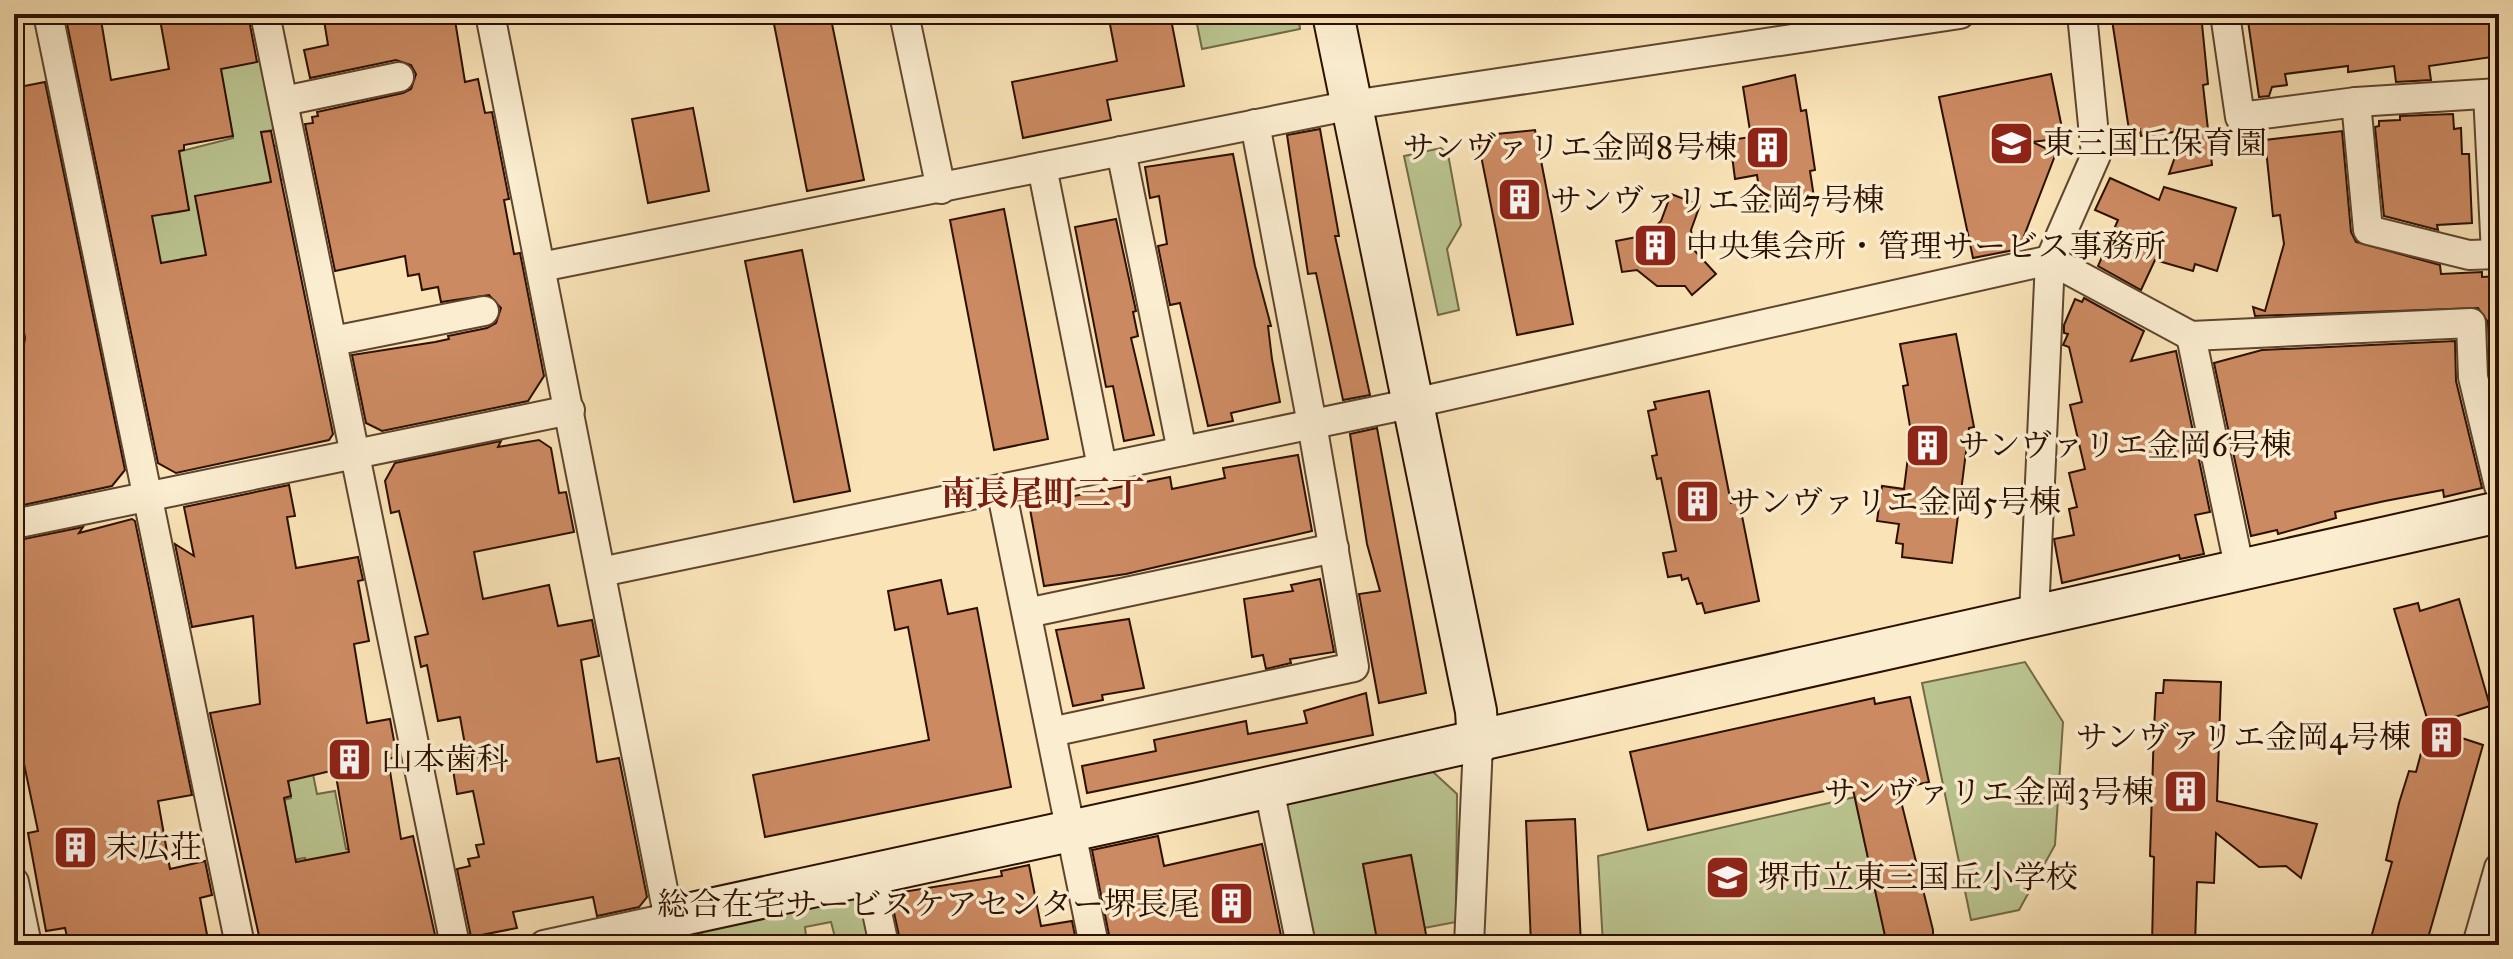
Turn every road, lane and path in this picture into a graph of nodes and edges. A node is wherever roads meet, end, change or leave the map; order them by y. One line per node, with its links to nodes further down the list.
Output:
1 (48, 14): 32 (street)
2 (265, 14): 11 (street)
3 (490, 14): 20 (street)
4 (904, 14): 17 (street)
5 (1333, 14): 13 (street)
6 (1960, 14): 13 (street)
7 (2082, 14): 19 (street)
8 (2225, 14): 12 (street)
9 (399, 77): 11 (street)
10 (2494, 93): 12 (street); 18 (street)
11 (284, 101): 23 (street)
12 (2356, 102): 18 (street)
13 (1352, 105): 14 (street); 24 (street)
14 (1255, 124): 15 (street); 26 (street)
15 (1121, 151): 16 (street); 27 (street)
16 (1042, 167): 17 (street); 29 (street)
17 (941, 189): 20 (street)
18 (2498, 254)
19 (2050, 260): 22 (street); 24 (street); 39 (street)
20 (541, 267): 25 (street)
21 (484, 311): 23 (street)
22 (2191, 336): 30 (street); 36 (street)
23 (333, 341): 28 (street)
24 (1414, 403): 26 (street); 41 (street)
25 (570, 410): 28 (street); 37 (street)
26 (1312, 424): 27 (street); 35 (street)
27 (1182, 451): 29 (street)
28 (356, 452): 32 (street); 50 (street)
29 (1102, 467): 31 (street)
30 (2499, 486)
31 (1001, 489): 37 (street); 38 (street)
32 (148, 496): 34 (street); 49 (street)
33 (2499, 512): 36 (street)
34 (14, 524)
35 (1334, 548): 38 (street); 40 (street)
36 (2240, 571): 39 (street)
37 (601, 572): 47 (street)
38 (1027, 613): 40 (street)
39 (2034, 615): 41 (street)
40 (1051, 732): 43 (street)
41 (1478, 744): 42 (street); 55 (street)
42 (1269, 789): 43 (street); 54 (street)
43 (1071, 832): 45 (street); 53 (street)
44 (2499, 868): 56 (street)
45 (869, 875): 47 (street); 52 (street)
46 (14, 882): 48 (street)
47 (672, 931): 51 (street)
48 (27, 945)
49 (240, 945)
50 (455, 945)
51 (544, 945)
52 (884, 945)
53 (1094, 945)
54 (1301, 945)
55 (1469, 945)
56 (2477, 945)

